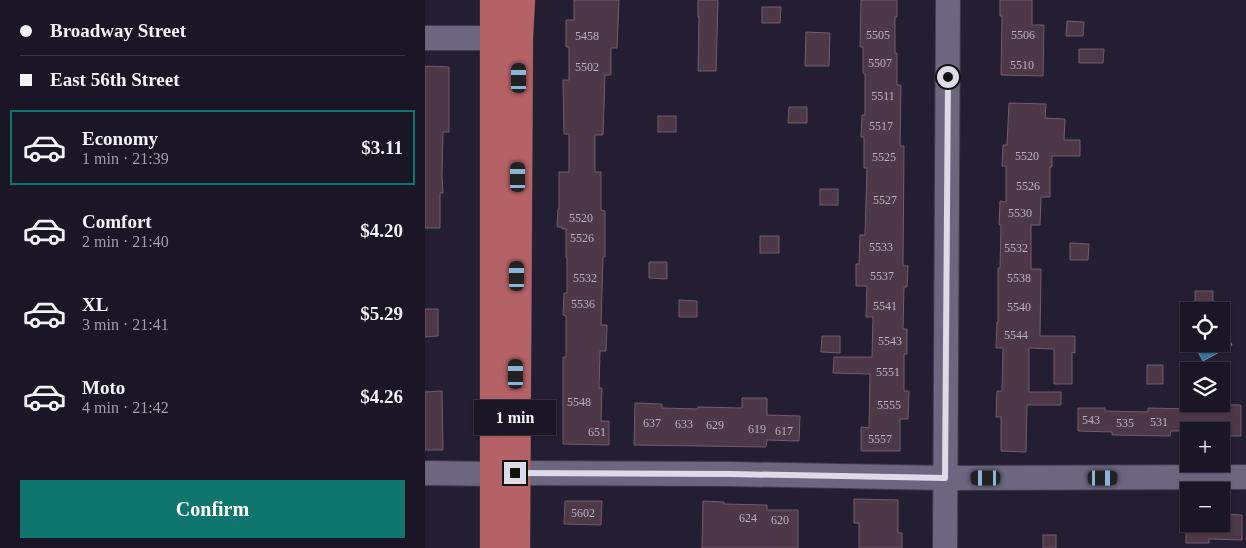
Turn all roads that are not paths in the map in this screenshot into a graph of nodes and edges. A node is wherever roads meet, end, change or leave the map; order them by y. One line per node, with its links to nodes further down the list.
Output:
1 (494, 0): 5 (main road)
2 (521, 0): 7 (main road)
3 (948, 0): 9 (street)
4 (425, 38): 5 (street)
5 (495, 38): 7 (main road)
6 (425, 473): 7 (street)
7 (505, 474): 9 (street); 10 (main road); 11 (main road)
8 (1246, 477): 9 (street)
9 (945, 478): 12 (street)
10 (494, 548)
11 (515, 548)
12 (945, 548)

